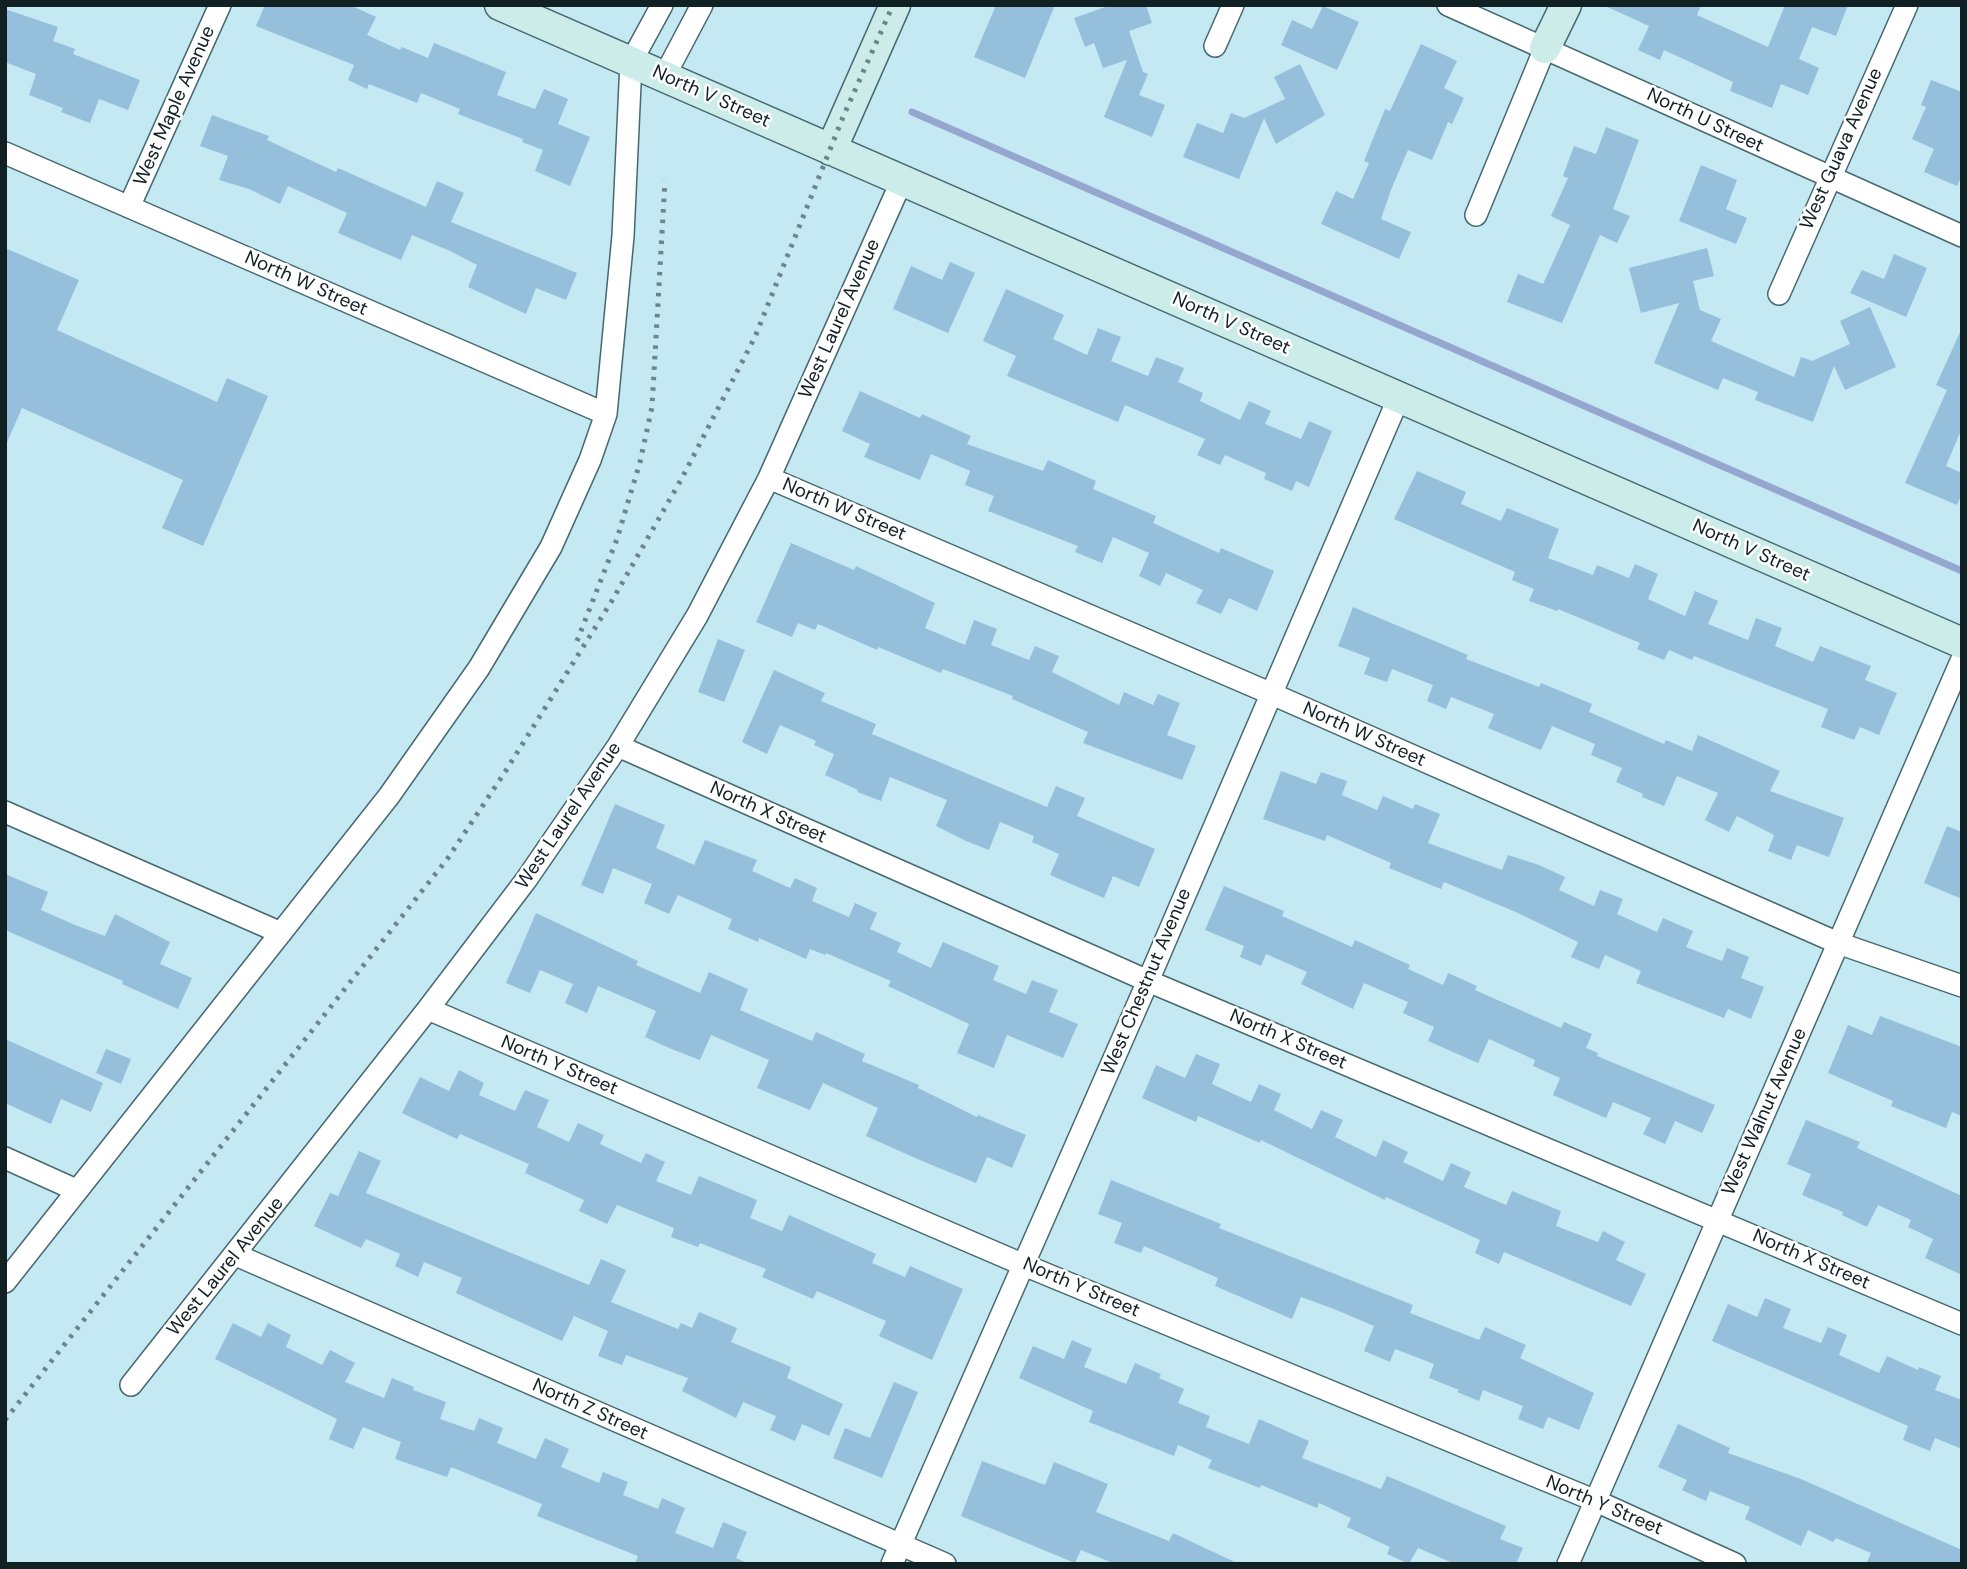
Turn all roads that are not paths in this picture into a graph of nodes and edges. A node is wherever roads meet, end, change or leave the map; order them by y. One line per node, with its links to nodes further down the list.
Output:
1 (220, 5): 18 (street, West Maple Avenue)
2 (500, 5): 12 (street, North V Street)
3 (662, 5): 12 (street)
4 (702, 5): 13 (street)
5 (895, 5): 14 (street)
6 (1233, 5): 10 (street)
7 (1448, 5): 11 (street, North U Street)
8 (1566, 5): 11 (street)
9 (1907, 5): 16 (street, West Guava Avenue)
10 (1215, 46)
11 (1545, 48): 16 (street, North U Street); 19 (street)
12 (631, 62): 13 (street, North V Street); 23 (street)
13 (663, 77): 14 (street, North V Street)
14 (831, 150): 17 (street, North V Street)
15 (5, 153): 18 (street, North W Street)
16 (1828, 178): 20 (street, North U Street); 21 (street, West Guava Avenue)
17 (902, 180): 22 (street, North V Street); 24 (street, West Laurel Avenue)
18 (129, 207): 23 (street, North W Street)
19 (1476, 215)
20 (1962, 236)
21 (1779, 294)
22 (1399, 397): 25 (street, North V Street); 27 (street, West Chestnut Avenue)
23 (606, 414): 30 (street)
24 (769, 478): 27 (street, North W Street); 28 (street, West Laurel Avenue)
25 (1962, 643)
26 (1962, 659): 31 (street, West Walnut Avenue)
27 (1272, 694): 31 (street, North W Street); 32 (street, West Chestnut Avenue)
28 (618, 746): 32 (street, North X Street); 34 (street, West Laurel Avenue)
29 (5, 812): 30 (street)
30 (282, 933): 36 (street)
31 (1838, 943): 33 (street, North W Street); 37 (street, West Walnut Avenue)
32 (1148, 981): 37 (street, North X Street); 39 (street, West Chestnut Avenue)
33 (1962, 986)
34 (428, 1009): 38 (street, West Laurel Avenue); 39 (street, North Y Street)
35 (5, 1158): 36 (street)
36 (76, 1190): 40 (street)
37 (1718, 1220): 41 (street, North X Street); 43 (street, West Walnut Avenue)
38 (236, 1255): 42 (street, West Laurel Avenue); 44 (street, North Z Street)
39 (1024, 1265): 43 (street, North Y Street); 44 (street, West Chestnut Avenue)
40 (5, 1282)
41 (1962, 1324)
42 (131, 1385)
43 (1596, 1501): 46 (street, West Walnut Avenue); 47 (street, North Y Street)
44 (896, 1554): 45 (street, North Z Street)
45 (945, 1564)
46 (1568, 1564)
47 (1735, 1564)

